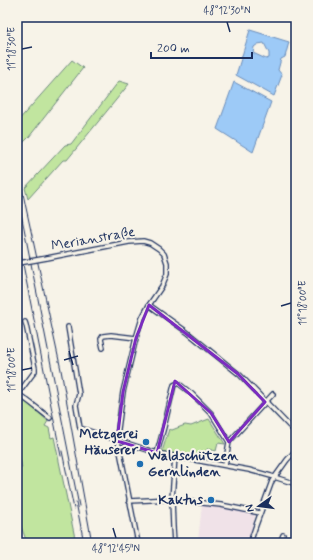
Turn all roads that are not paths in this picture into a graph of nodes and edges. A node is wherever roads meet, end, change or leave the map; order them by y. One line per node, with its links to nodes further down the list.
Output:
1 (18, 264): 2 (street, Merianstraße, bridge)
2 (149, 305): 5 (street, Merianstraße); 9 (street)
3 (25, 322): 7 (street)
4 (68, 327): 12 (street)
5 (136, 338): 6 (street); 12 (street, Merianstraße)
6 (103, 348)
7 (18, 393): 10 (street)
8 (273, 394): 9 (street)
9 (265, 402): 11 (street); 13 (street)
10 (50, 418)
11 (296, 433)
12 (117, 441): 15 (street); 21 (street, Merianstraße)
13 (229, 442): 15 (street); 17 (street)
14 (296, 450): 18 (street)
15 (157, 453): 16 (street)
16 (175, 456): 17 (street); 20 (street)
17 (225, 465): 18 (street)
18 (275, 478): 19 (street); 22 (street)
19 (296, 484)
20 (172, 499): 21 (street); 22 (street); 25 (street)
21 (129, 501): 24 (street, Merianstraße)
22 (260, 513): 26 (street)
23 (283, 535): 27 (street)
24 (138, 543)
25 (174, 543)
26 (250, 543)
27 (280, 543)

